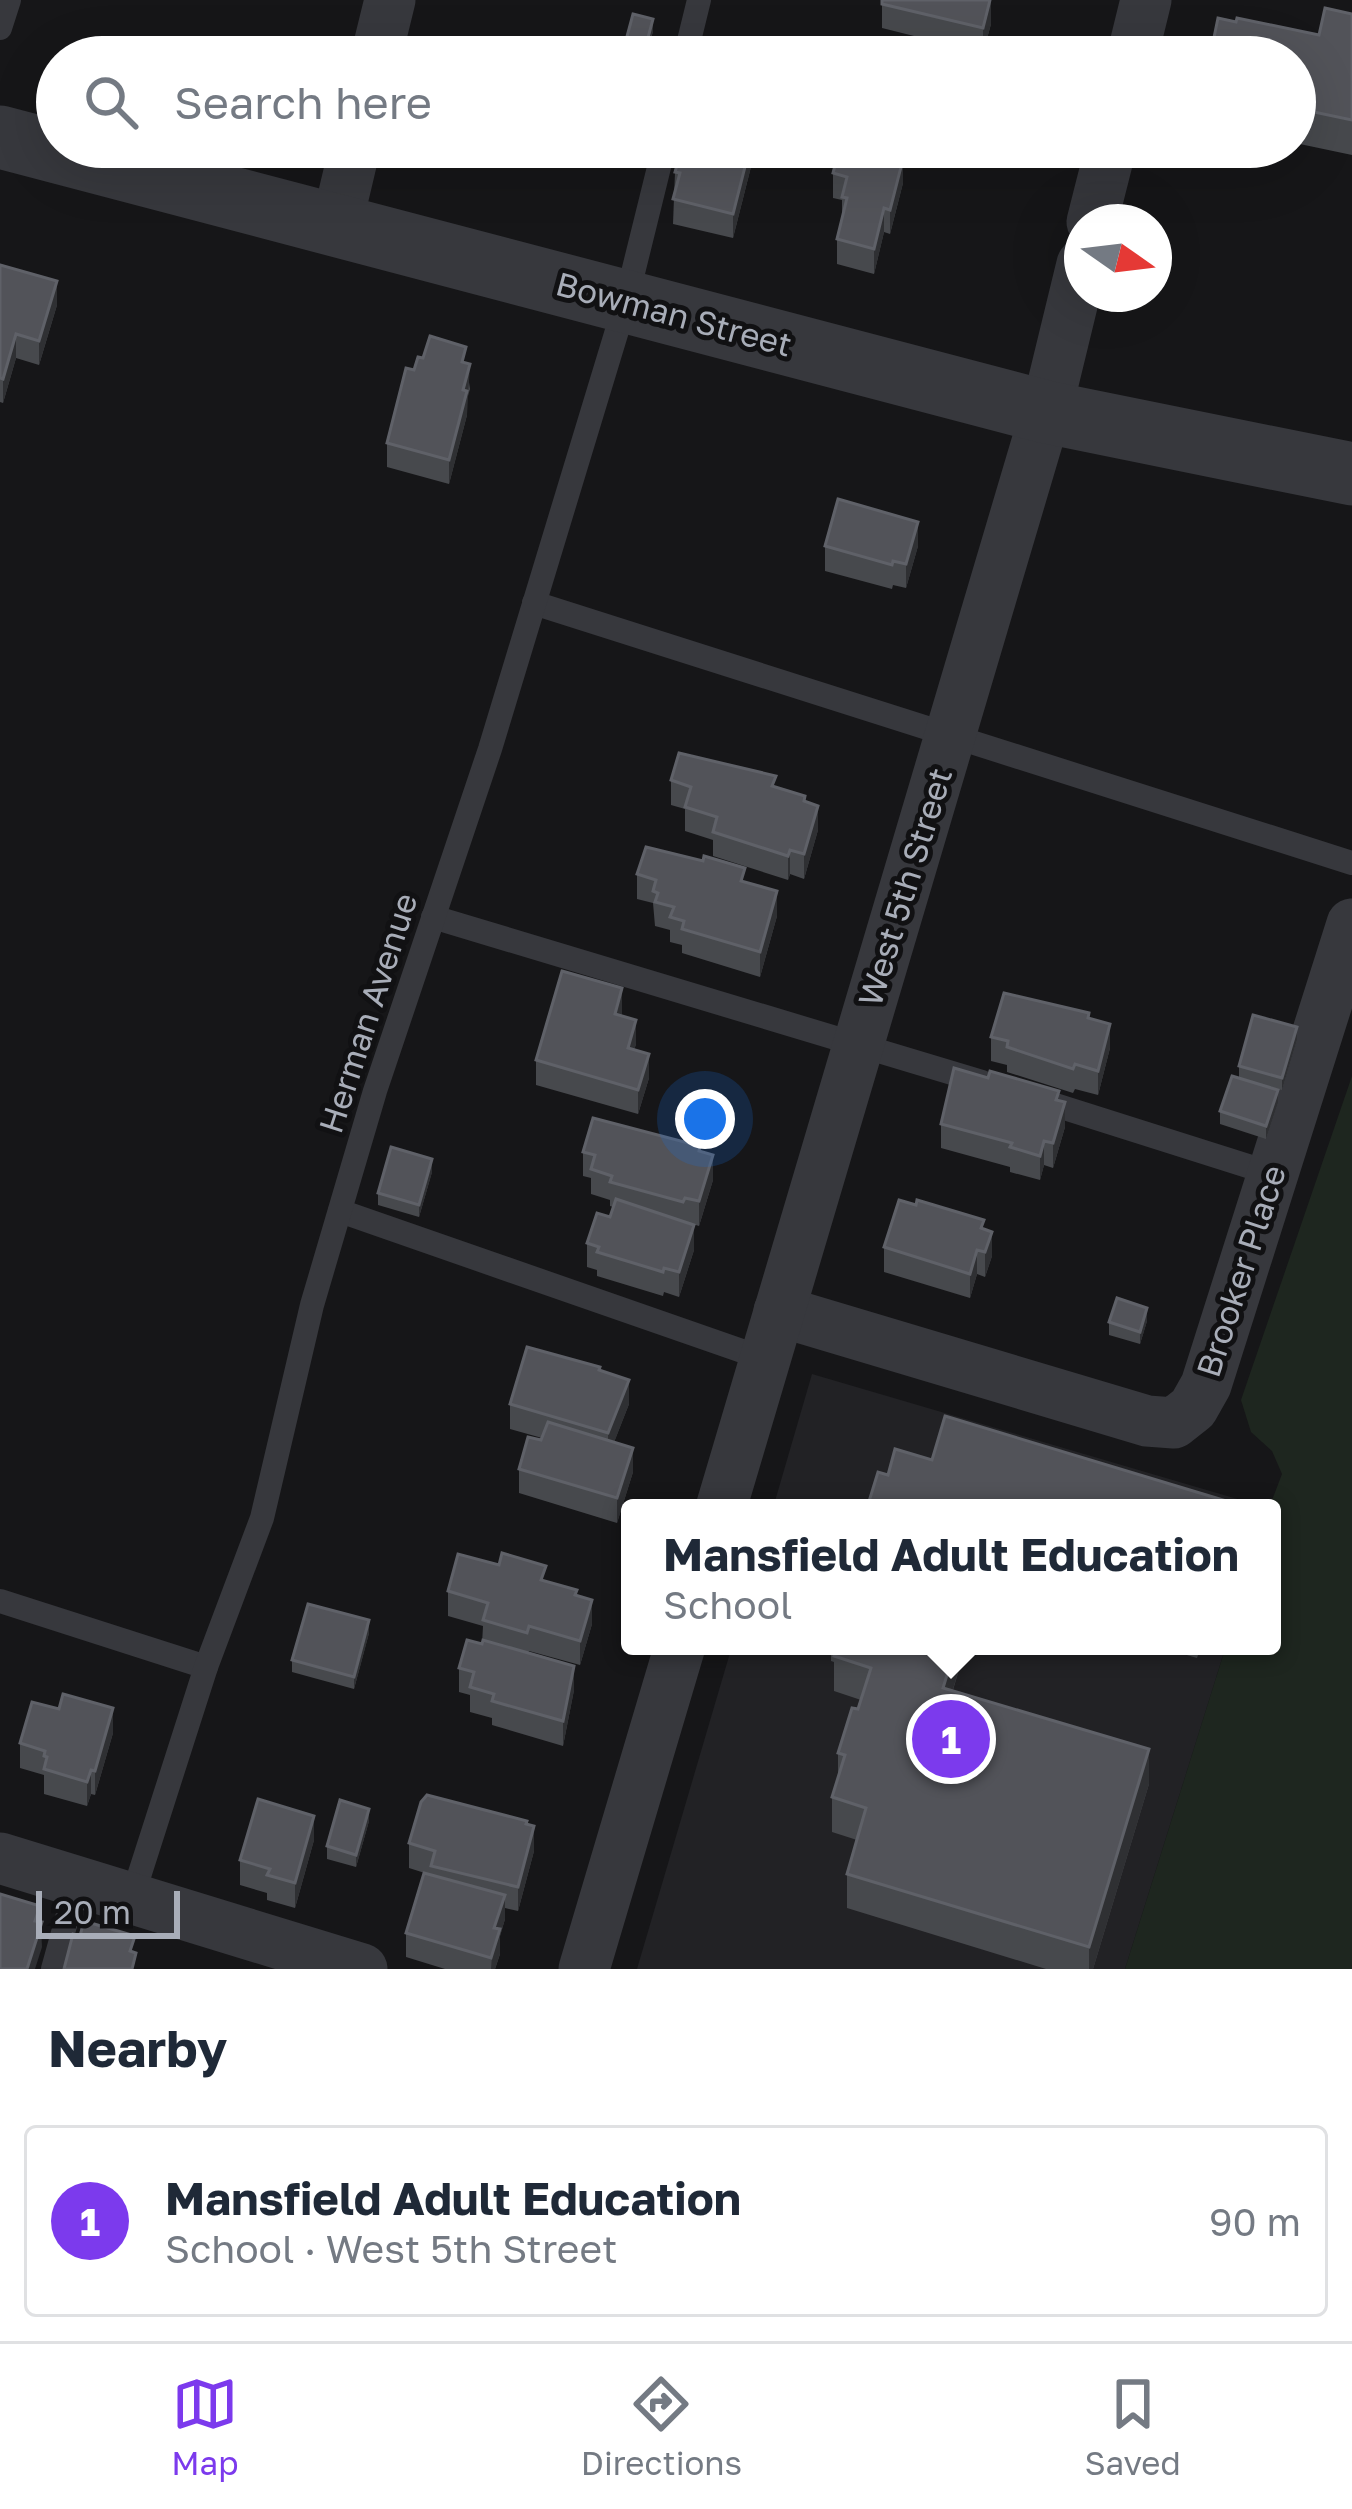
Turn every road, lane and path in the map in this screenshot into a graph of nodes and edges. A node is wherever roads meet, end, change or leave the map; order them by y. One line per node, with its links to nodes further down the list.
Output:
1 (9, 0): 5 (lane)
2 (390, 0): 6 (street)
3 (699, 0): 7 (lane)
4 (1146, 0): 8 (street)
5 (0, 28)
6 (381, 36)
7 (691, 36)
8 (1137, 36)
9 (0, 137): 10 (street, Bowman Street)
10 (36, 146)
11 (121, 168): 16 (street, Bowman Street)
12 (350, 168): 16 (street)
13 (659, 168): 17 (lane, Herman Avenue)
14 (1106, 168): 15 (street)
15 (1097, 204)
16 (337, 223): 17 (street, Bowman Street)
17 (626, 301): 19 (street, Bowman Street); 21 (lane, Herman Avenue)
18 (1070, 312): 19 (street, West 5th Street)
19 (1046, 412): 20 (street, Bowman Street); 22 (street, West 5th Street)
20 (1352, 475)
21 (534, 603): 22 (lane); 24 (lane, Herman Avenue)
22 (950, 734): 23 (lane); 26 (street, West 5th Street)
23 (1352, 863)
24 (433, 916): 26 (lane); 28 (lane, Herman Avenue)
25 (1352, 924): 27 (street, Brooker Place)
26 (859, 1042): 27 (lane); 29 (street, West 5th Street)
27 (1273, 1174): 29 (street, Brooker Place)
28 (340, 1211): 29 (lane); 33 (lane, Herman Avenue)
29 (772, 1335): 30 (street, West 5th Street)
30 (724, 1499)
31 (0, 1601): 33 (lane)
32 (677, 1655): 39 (street)
33 (206, 1667): 36 (lane, Herman Avenue)
34 (0, 1858): 35 (street)
35 (77, 1882): 36 (street); 37 (lane)
36 (132, 1898): 38 (street)
37 (53, 1969)
38 (362, 1969)
39 (584, 1969)

